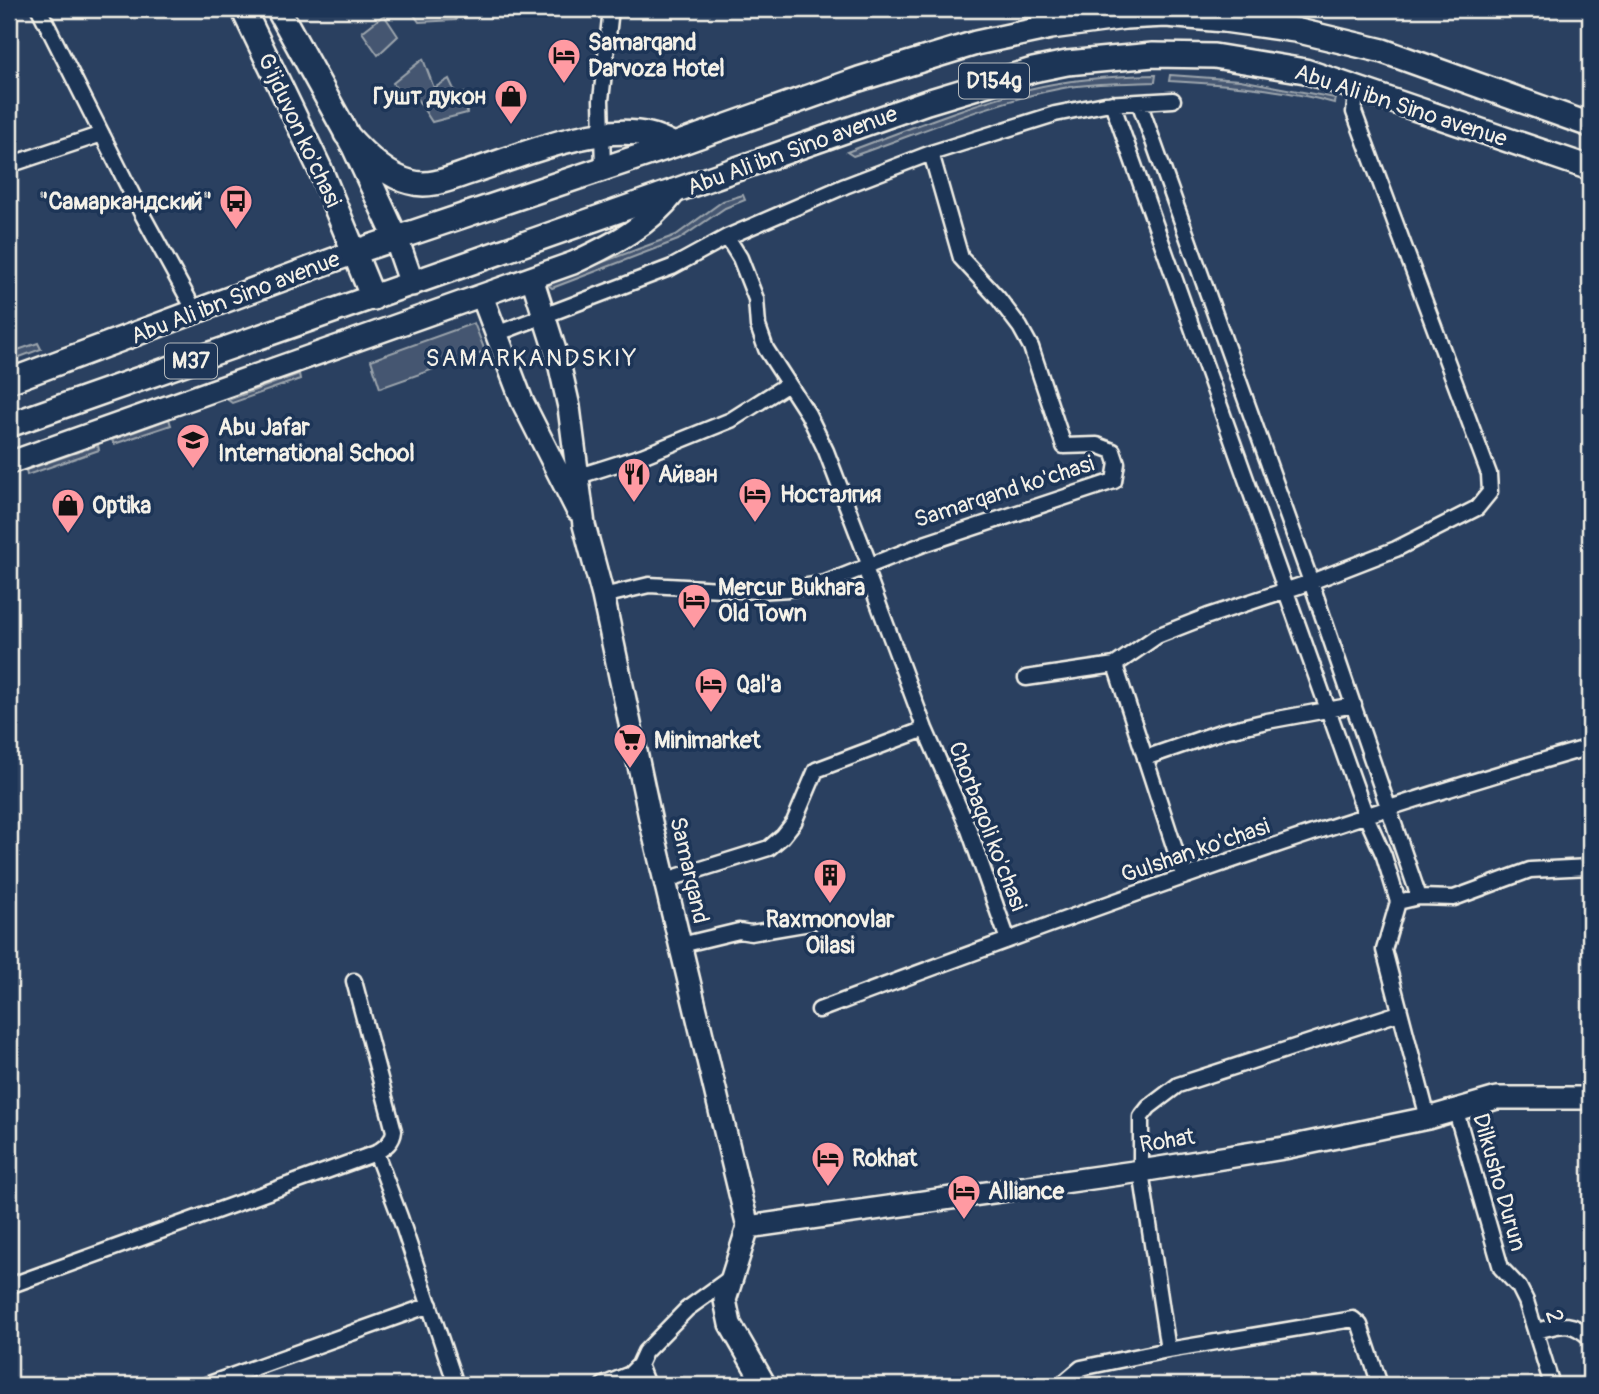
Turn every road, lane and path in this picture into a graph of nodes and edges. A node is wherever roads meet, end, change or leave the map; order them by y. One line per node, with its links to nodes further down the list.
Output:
1 (39, 9): 13 (street)
2 (243, 9): 23 (main road, G'ijduvon ko'chasi)
3 (278, 9): 14 (main road, G'ijduvon ko'chasi)
4 (611, 9): 12 (street)
5 (1144, 12): 6 (main road, Abu Ali ibn Sino avenue / D154g); 15 (main road, Abu Ali ibn Sino avenue / D154g)
6 (1221, 14): 11 (main road, Abu Ali ibn Sino avenue / D154g)
7 (1357, 88): 19 (main road, Abu Ali ibn Sino avenue / D154g); 20 (main road, Abu Ali ibn Sino avenue / D154g); 38 (street)
8 (1174, 100): 9 (street)
9 (1139, 102): 10 (street); 38 (street)
10 (1112, 103): 16 (street); 39 (street)
11 (1590, 125)
12 (602, 133): 14 (main road); 15 (main road); 18 (street)
13 (102, 134): 17 (street); 28 (street)
14 (346, 134): 21 (main road, G'ijduvon ko'chasi)
15 (674, 145): 18 (main road, Abu Ali ibn Sino avenue / D154g)
16 (931, 153): 22 (street); 37 (street, Samarqand ko'chasi)
17 (9, 165)
18 (603, 167): 21 (main road, Abu Ali ibn Sino avenue / D154g)
19 (1590, 168)
20 (675, 192): 24 (street); 25 (main road, Abu Ali ibn Sino avenue / D154g)
21 (396, 237): 23 (main road, Abu Ali ibn Sino avenue / M37); 25 (main road, G'ijduvon ko'chasi)
22 (727, 237): 29 (street); 32 (street, Chorbaqoli ko'chasi)
23 (355, 252): 27 (main road, G'ijduvon ko'chasi); 28 (main road, Abu Ali ibn Sino avenue / M37)
24 (532, 278): 26 (street); 29 (street, Samarqand)
25 (412, 284): 27 (main road, Abu Ali ibn Sino avenue / M37)
26 (482, 296): 30 (street, Samarqand); 34 (street)
27 (373, 298): 33 (main road, Abu Ali ibn Sino avenue / M37)
28 (195, 313): 31 (main road, Abu Ali ibn Sino avenue / M37)
29 (543, 315): 30 (street); 35 (street, Samarqand)
30 (496, 334): 36 (street, Samarqand)
31 (9, 381)
32 (788, 384): 35 (street); 37 (street, Chorbaqoli ko'chasi)
33 (9, 425)
34 (9, 463)
35 (579, 476): 36 (street, Samarqand)
36 (584, 525): 40 (street, Samarqand)
37 (867, 567): 40 (street); 45 (street, Chorbaqoli ko'chasi)
38 (1311, 582): 39 (street); 43 (street)
39 (1286, 590): 41 (street); 44 (street)
40 (603, 596): 52 (street, Samarqand)
41 (1115, 665): 42 (street); 47 (street)
42 (1026, 678)
43 (1354, 705): 44 (street); 48 (street)
44 (1328, 709): 47 (street); 49 (street)
45 (925, 729): 52 (street, Chorbaqoli ko'chasi); 56 (street, Chorbaqoli ko'chasi)
46 (1590, 747): 48 (street, Gulshan ko'chasi)
47 (1144, 758): 51 (street)
48 (1389, 809): 49 (street, Gulshan ko'chasi); 53 (street)
49 (1366, 816): 51 (street, Gulshan ko'chasi); 54 (street)
50 (1590, 867): 53 (street)
51 (1184, 877): 56 (street, Gulshan ko'chasi)
52 (666, 880): 57 (street, Samarqand)
53 (1419, 897): 54 (street)
54 (1398, 902): 60 (street)
55 (810, 923): 57 (street)
56 (1008, 940): 59 (street, Gulshan ko'chasi)
57 (681, 945): 66 (street, Samarqand)
58 (354, 981): 64 (street)
59 (819, 1010)
60 (1399, 1013): 63 (street); 65 (street)
61 (1590, 1098): 62 (street, Rohat)
62 (1455, 1108): 63 (street, Rohat); 69 (street, Dilkusho Durun)
63 (1428, 1118): 65 (street, Rohat)
64 (376, 1153): 68 (street); 70 (street)
65 (1142, 1171): 66 (street, Rohat); 73 (street)
66 (748, 1227): 67 (street)
67 (730, 1278): 74 (street); 79 (street)
68 (9, 1286)
69 (1526, 1301): 71 (street, 2)
70 (430, 1305): 75 (street); 76 (street)
71 (1536, 1331): 72 (street); 82 (street, 2)
72 (1590, 1338)
73 (1168, 1350): 80 (street); 81 (street)
74 (639, 1366): 77 (street); 78 (street)
75 (206, 1385)
76 (456, 1385)
77 (603, 1385)
78 (647, 1385)
79 (765, 1385)
80 (1061, 1385)
81 (1380, 1385)
82 (1552, 1385)

